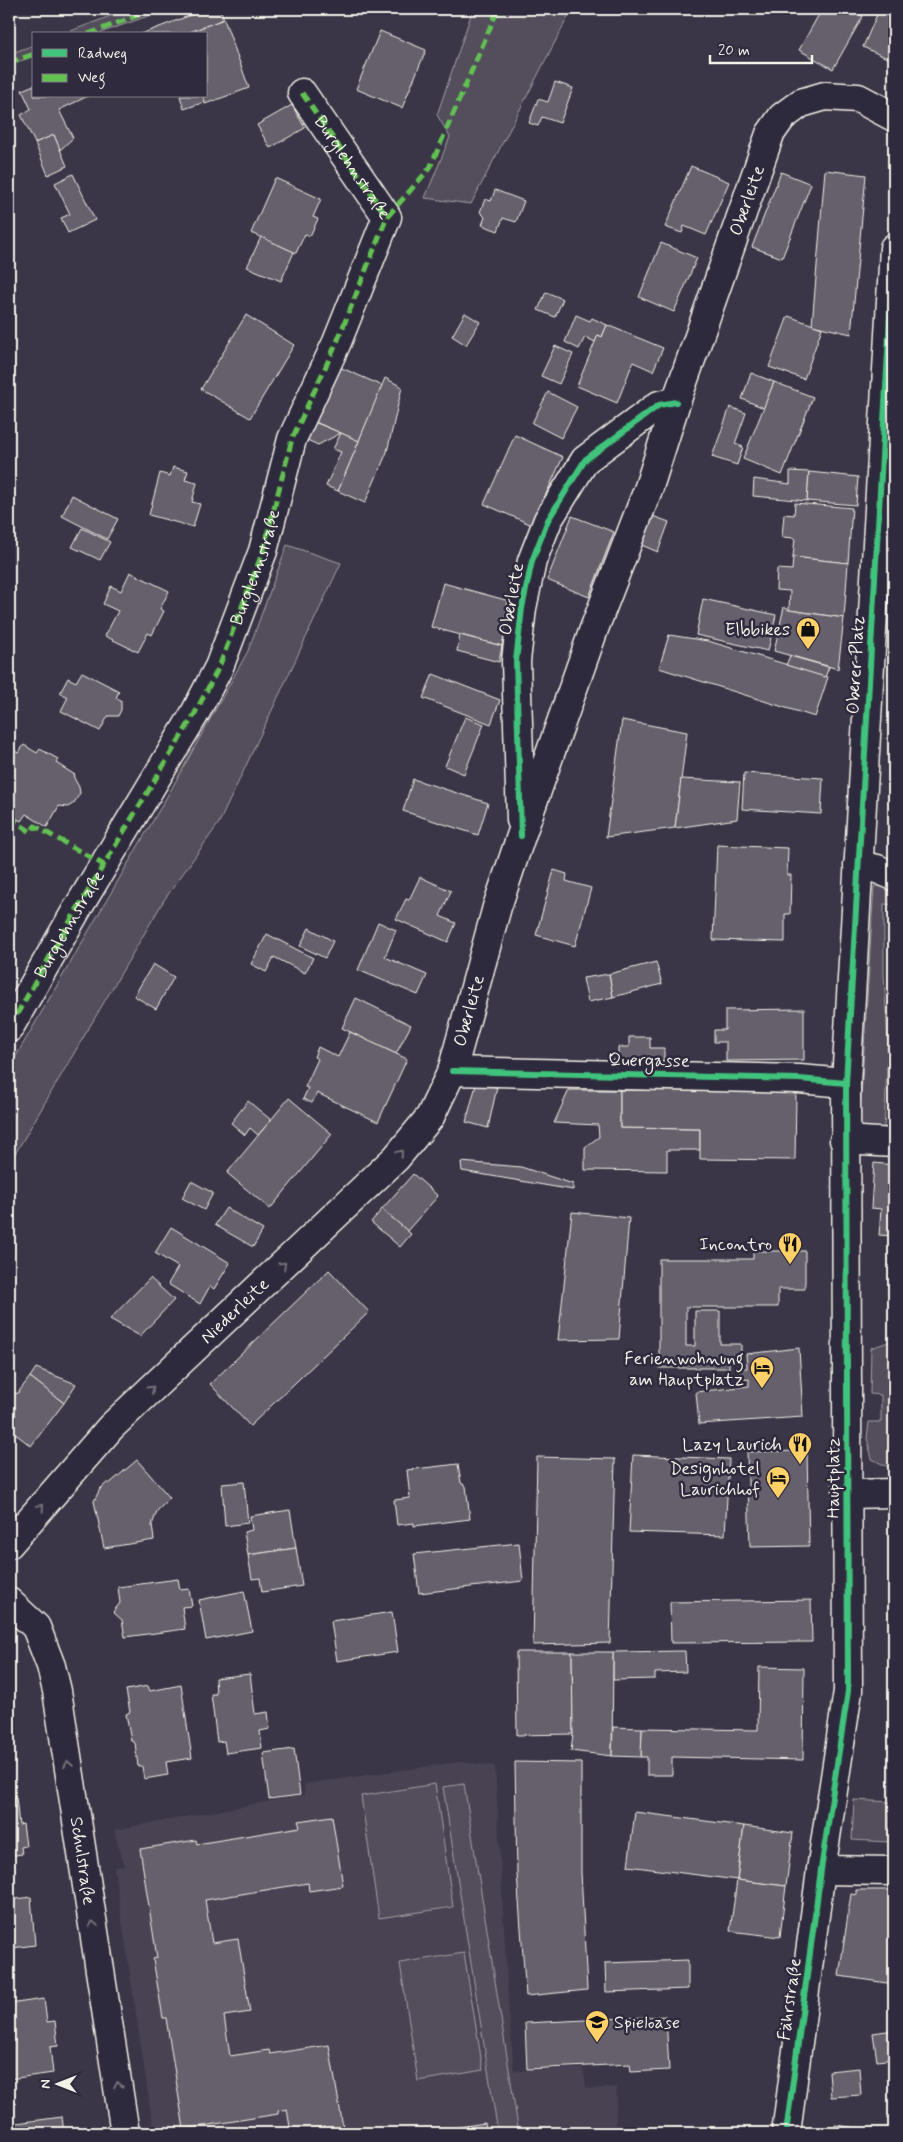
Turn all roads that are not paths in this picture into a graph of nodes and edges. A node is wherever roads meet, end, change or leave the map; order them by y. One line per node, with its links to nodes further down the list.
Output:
1 (302, 93): 8 (street, Burglehnstraße)
2 (894, 117): 4 (street, Oberleite)
3 (894, 248): 6 (street, Oberer Platz)
4 (676, 402): 5 (street, Oberleite); 5 (street, Oberleite)
5 (521, 836): 9 (street, Oberleite)
6 (858, 865): 7 (street); 10 (street, Oberer Platz)
7 (894, 876)
8 (9, 1028)
9 (452, 1071): 10 (street, Quergasse); 15 (street, Niederleite, one-way to 9)
10 (846, 1083): 11 (street, Hauptplatz)
11 (844, 1140): 12 (street); 14 (street, Hauptplatz)
12 (894, 1143)
13 (894, 1493): 14 (street, Hauptplatz)
14 (848, 1494): 17 (street, Hauptplatz)
15 (9, 1544)
16 (9, 1602): 19 (street, Schulstraße, one-way to 16)
17 (822, 1870): 18 (street); 20 (street, Fährstraße)
18 (894, 1871)
19 (125, 2133)
20 (786, 2133)

